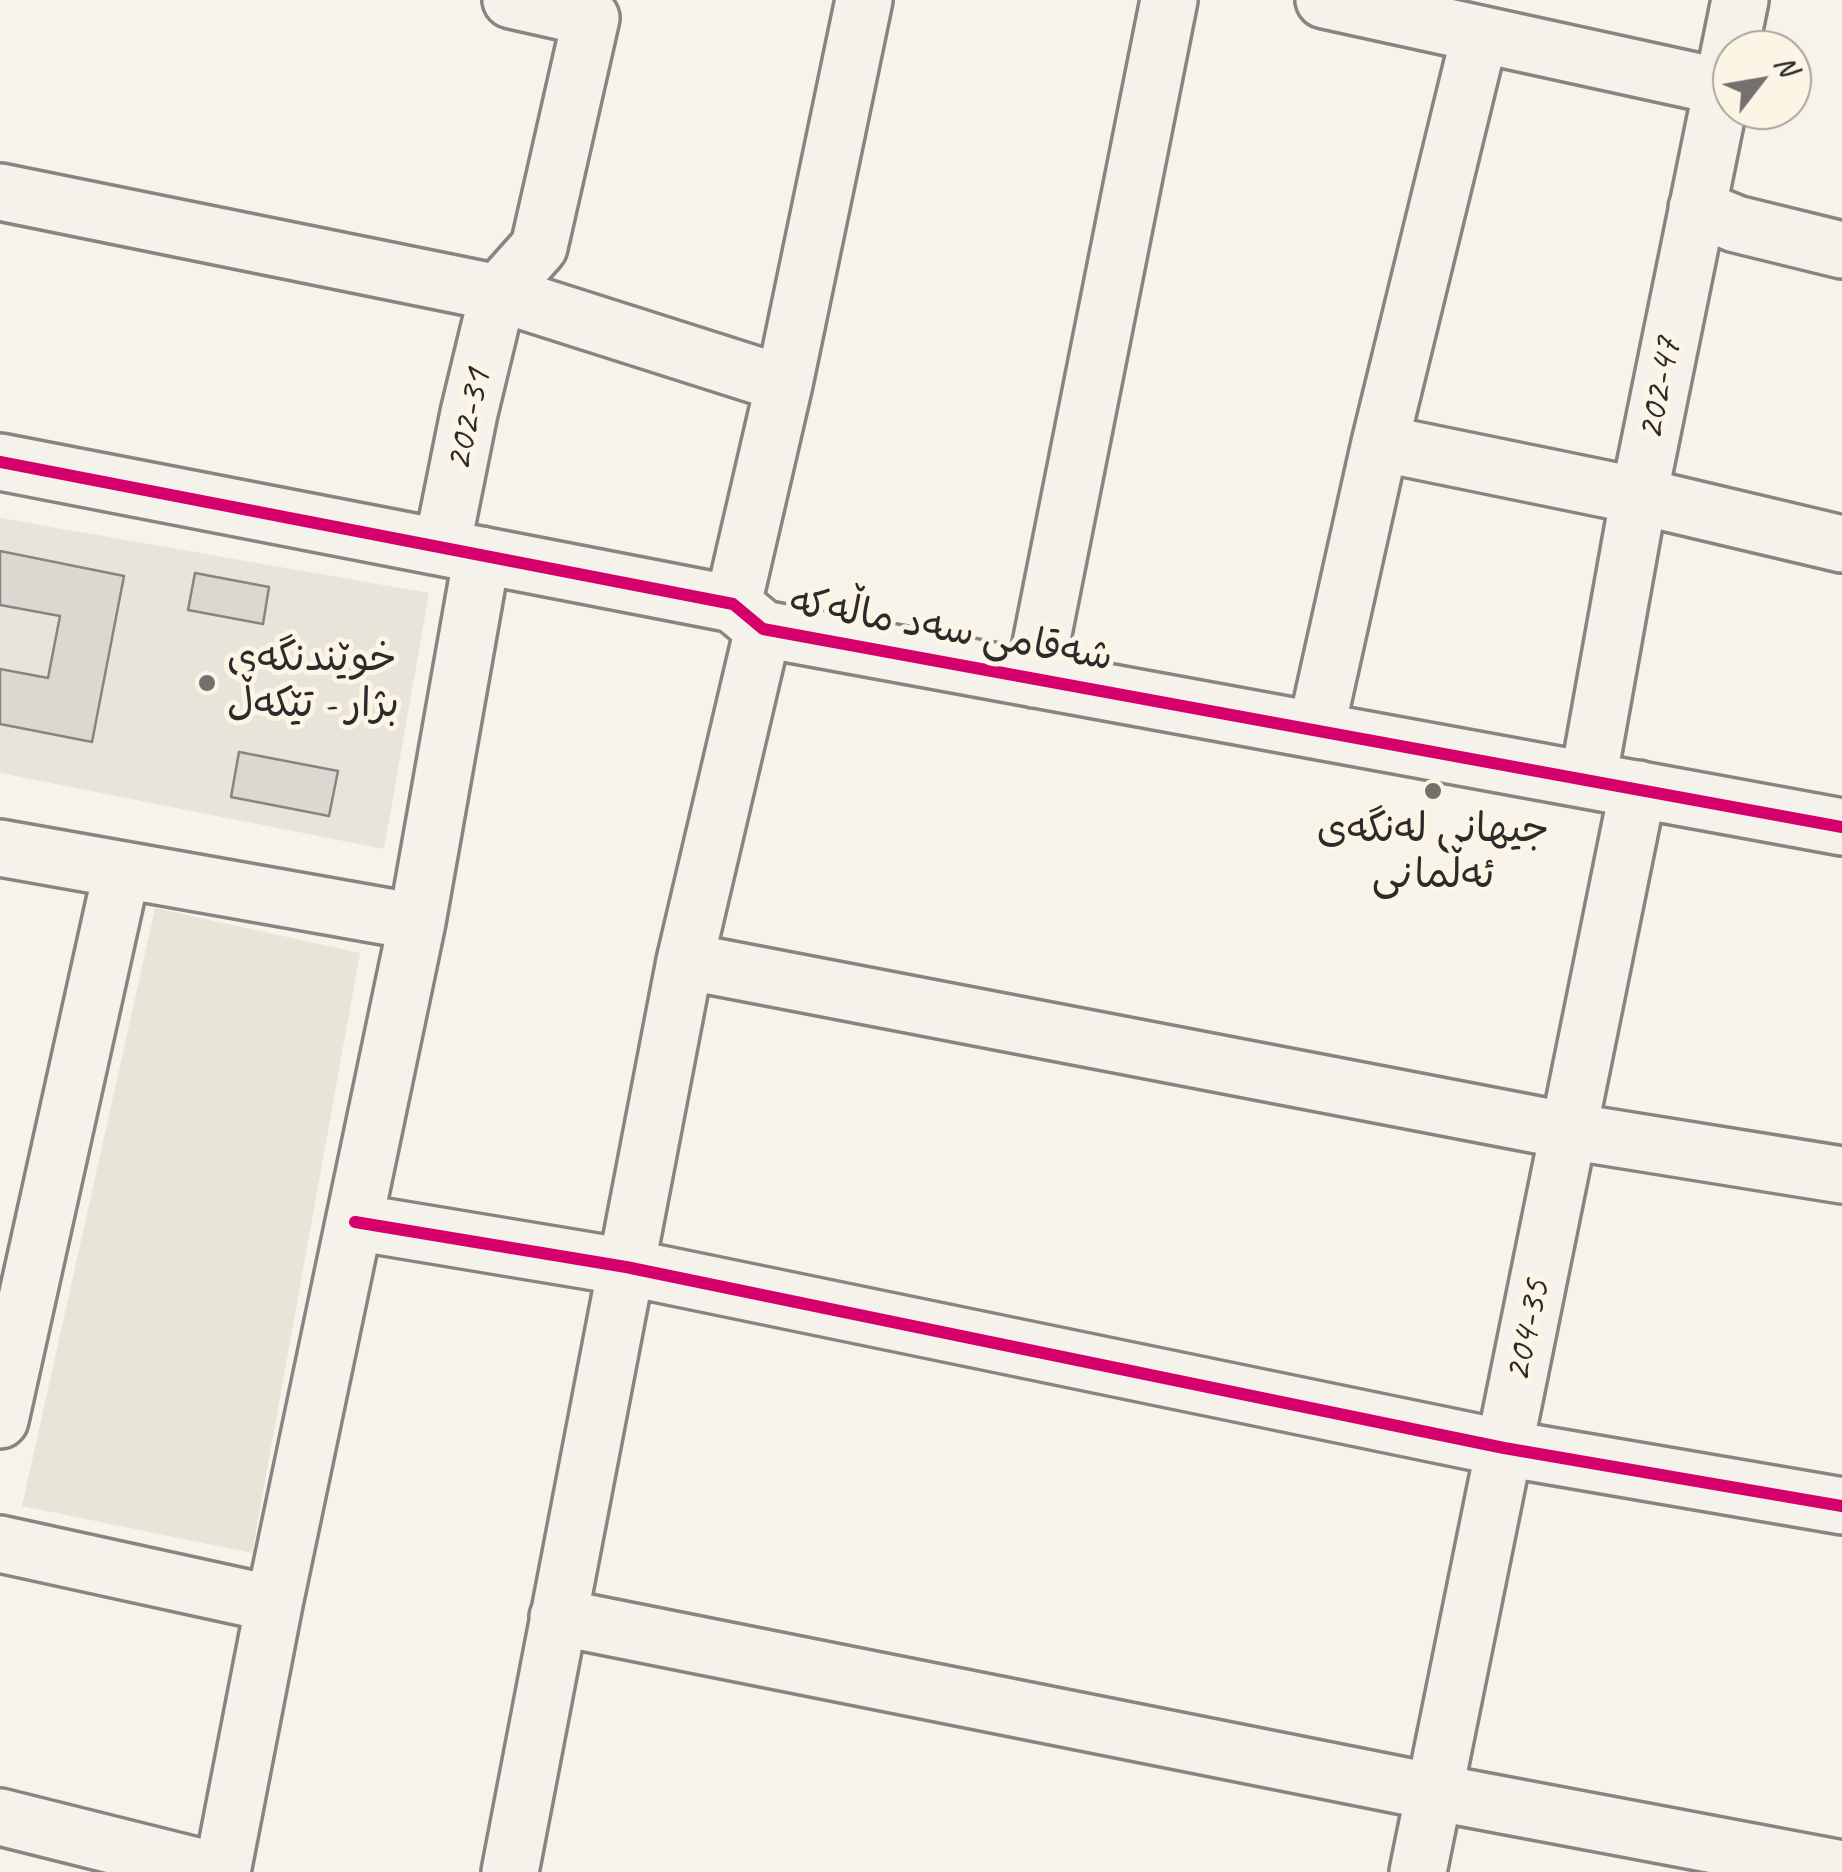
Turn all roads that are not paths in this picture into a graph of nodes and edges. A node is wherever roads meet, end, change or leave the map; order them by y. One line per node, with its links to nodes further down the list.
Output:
1 (864, 0): 14 (street)
2 (1169, 0): 21 (street)
3 (1324, 0): 7 (street)
4 (1740, 0): 6 (street, 202-47)
5 (540, 3): 13 (street)
6 (1734, 30)
7 (1480, 34): 8 (street); 15 (street)
8 (1712, 86)
9 (1713, 130): 11 (street, 202-47)
10 (0, 192): 13 (street)
11 (1697, 208): 12 (street); 17 (street, 202-47)
12 (1842, 250)
13 (498, 293): 14 (street); 19 (street, 202-31)
14 (784, 384): 20 (street)
15 (1380, 442): 17 (street); 22 (street)
16 (0, 462): 19 (street, شەقامی سەد ماڵەکە)
17 (1639, 496): 18 (street); 23 (street, 202-47)
18 (1842, 544)
19 (462, 551): 20 (street, شەقامی سەد ماڵەکە); 27 (street, 202-31)
20 (748, 616): 21 (street, شەقامی سەد ماڵەکە); 28 (street)
21 (1034, 679): 22 (street, شەقامی سەد ماڵەکە)
22 (1316, 730): 23 (street, شەقامی سەد ماڵەکە)
23 (1613, 785): 24 (street, شەقامی سەد ماڵەکە); 29 (street, 204-35)
24 (1842, 827)
25 (0, 848): 26 (street)
26 (122, 870): 27 (street); 33 (street)
27 (417, 922): 31 (street, 202-31)
28 (685, 961): 29 (street); 32 (street)
29 (1569, 1131): 30 (street); 34 (street, 204-35)
30 (1842, 1176)
31 (355, 1222): 32 (street); 37 (street, 202-31)
32 (626, 1267): 34 (street); 38 (street)
33 (0, 1420)
34 (1504, 1448): 35 (street); 39 (street, 204-35)
35 (1842, 1506)
36 (0, 1544): 37 (street)
37 (274, 1604): 42 (street, 202-31)
38 (558, 1617): 39 (street); 43 (street)
39 (1434, 1792): 41 (street); 44 (street, 204-35)
40 (0, 1817): 42 (street)
41 (1842, 1869)
42 (221, 1872)
43 (510, 1872)
44 (1418, 1872)

